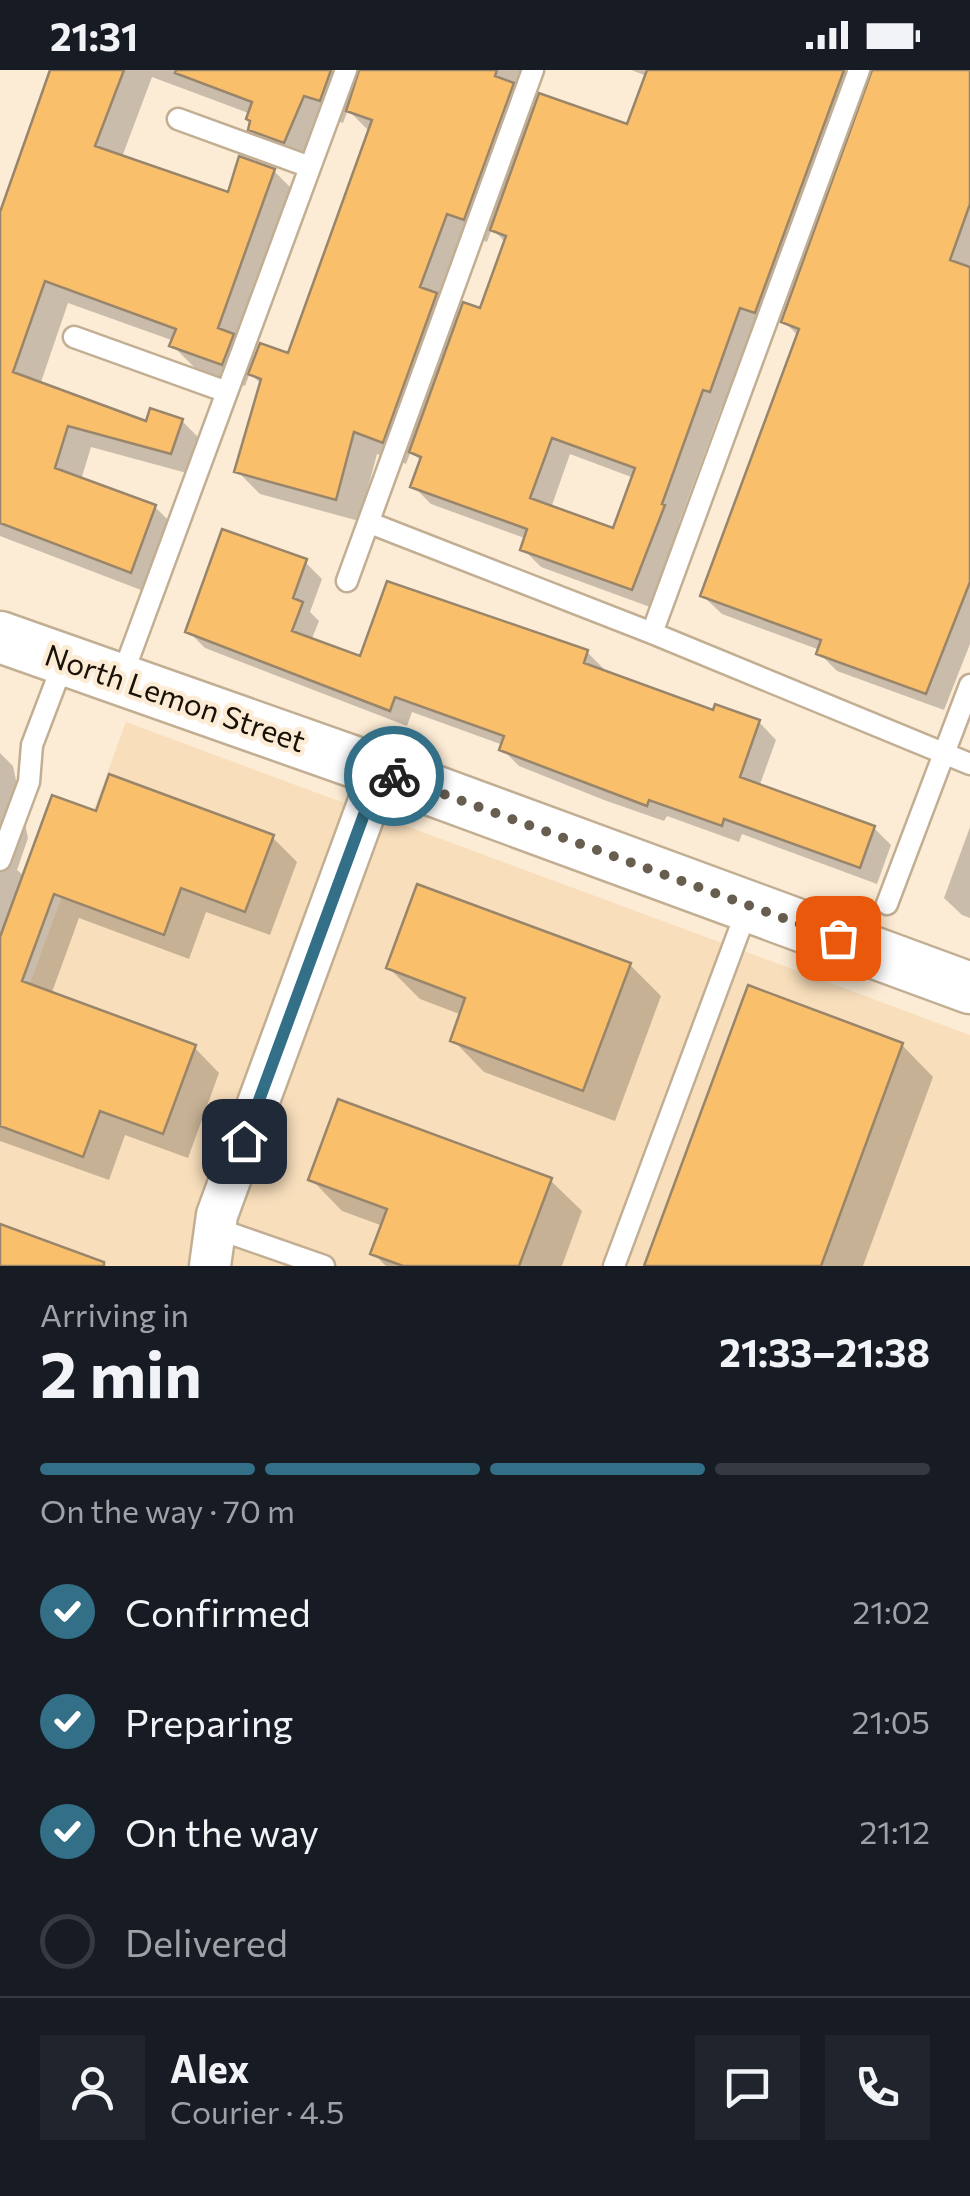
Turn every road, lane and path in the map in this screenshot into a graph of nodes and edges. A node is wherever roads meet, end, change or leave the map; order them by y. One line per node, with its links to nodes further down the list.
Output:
1 (346, 70): 5 (lane)
2 (533, 70): 8 (lane)
3 (859, 70): 10 (lane)
4 (178, 119): 5 (lane)
5 (310, 167): 7 (lane)
6 (74, 337): 7 (lane)
7 (227, 392): 13 (lane)
8 (370, 523): 9 (lane); 10 (lane)
9 (347, 582)
10 (652, 633): 15 (lane)
11 (0, 637): 12 (street, North Lemon Street)
12 (64, 661): 13 (street, North Lemon Street); 18 (lane)
13 (120, 681): 17 (street, North Lemon Street)
14 (970, 685): 15 (lane)
15 (944, 755): 16 (lane); 19 (lane)
16 (970, 764)
17 (380, 771): 20 (street, North Lemon Street); 22 (street)
18 (0, 860)
19 (887, 904)
20 (748, 906): 21 (street, North Lemon Street); 24 (lane)
21 (970, 988)
22 (213, 1247): 23 (lane)
23 (324, 1266)
24 (614, 1266)

